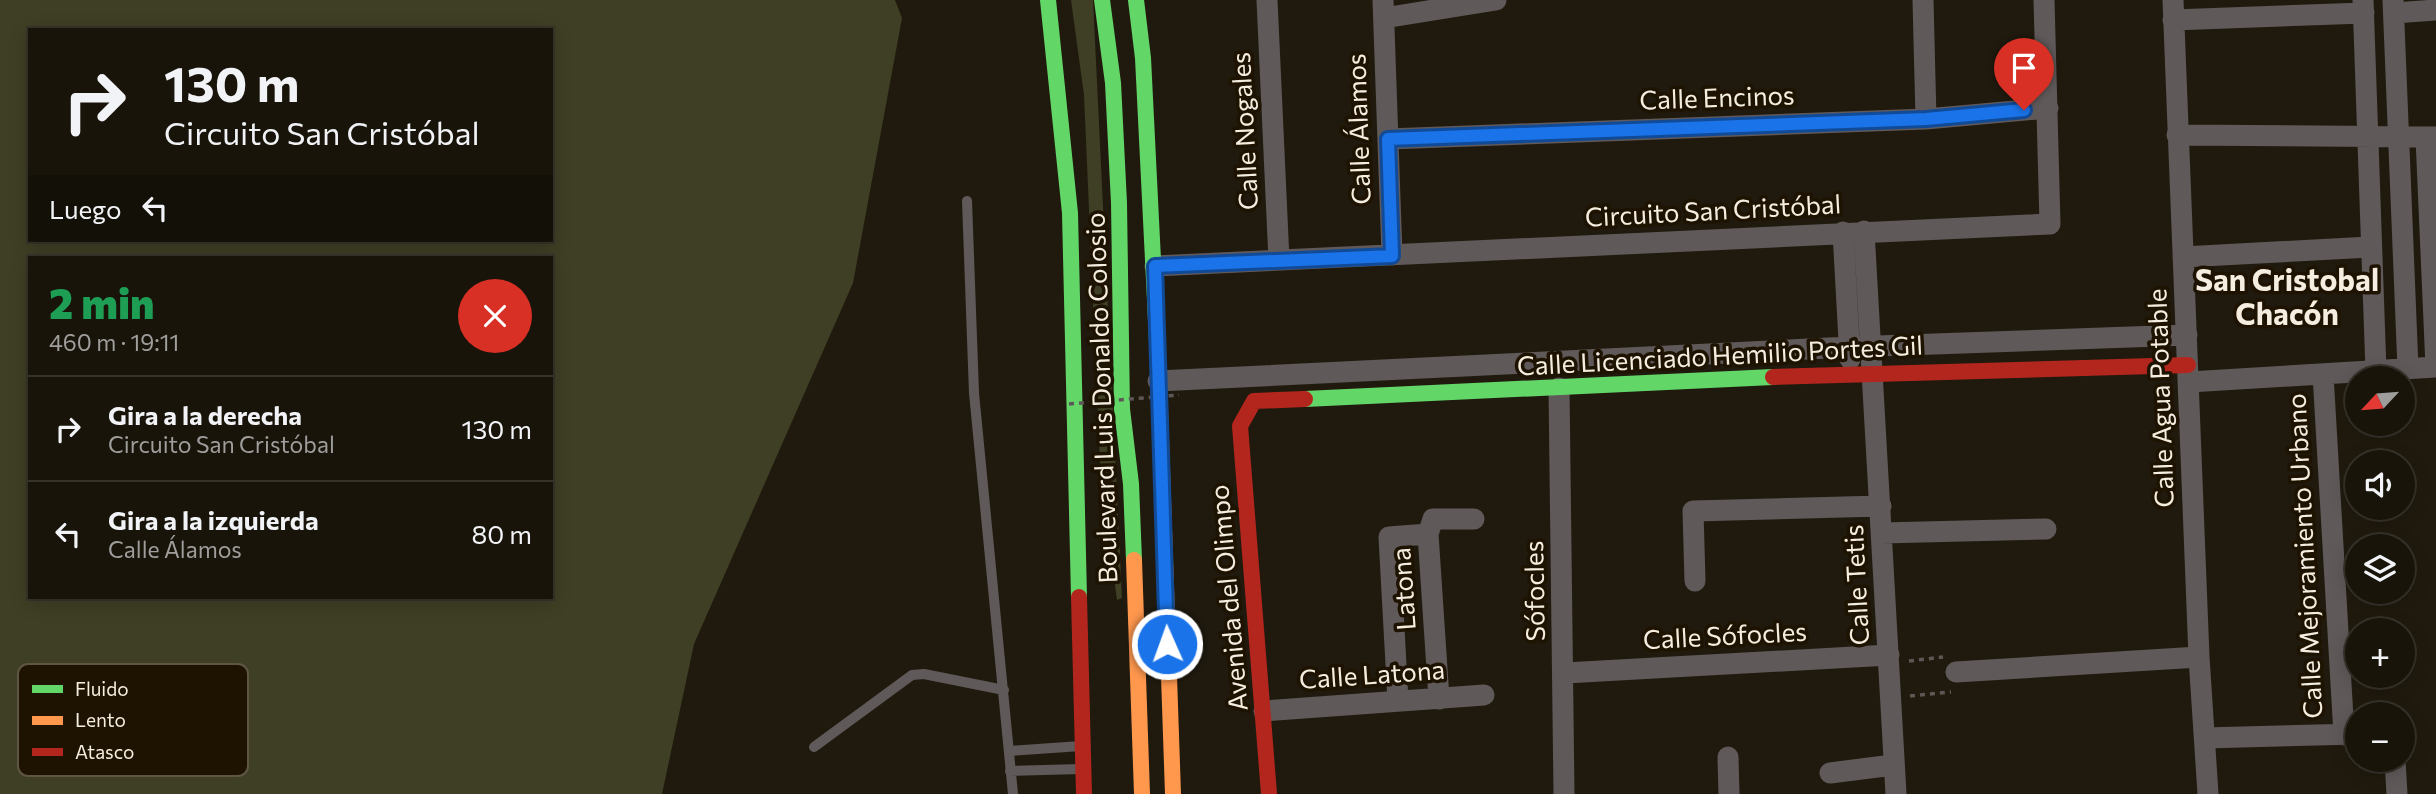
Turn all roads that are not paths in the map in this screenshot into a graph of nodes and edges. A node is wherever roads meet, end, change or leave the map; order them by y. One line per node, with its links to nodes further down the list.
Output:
1 (1048, 0): 61 (street, Boulevard Luis Donaldo Colosio)
2 (1102, 0): 72 (street, Boulevard Luis Donaldo Colosio)
3 (1136, 0): 27 (street)
4 (1267, 0): 26 (street, Calle Nogales)
5 (1496, 0): 10 (street)
6 (1923, 0): 14 (street)
7 (2044, 0): 13 (street, Circuito San Cristóbal)
8 (2363, 6): 11 (street); 16 (street)
9 (2393, 6): 12 (street); 18 (street)
10 (1383, 9): 19 (street, Calle Álamos)
11 (2173, 10): 15 (street, Calle Agua Potable)
12 (2436, 10)
13 (2048, 108): 14 (street, Calle Encinos); 21 (street, Circuito San Cristóbal)
14 (1926, 119): 19 (street, Calle Encinos)
15 (2177, 135): 16 (street); 25 (street, Calle Agua Potable)
16 (2366, 137): 18 (street); 23 (street)
17 (2431, 137): 18 (street); 22 (street)
18 (2399, 138): 32 (street)
19 (1388, 139): 24 (street, Calle Álamos)
20 (967, 201): 53 (lane)
21 (1854, 232): 24 (street, Circuito San Cristóbal); 29 (street, Calle Tetis); 30 (street)
22 (2432, 246): 33 (street)
23 (2370, 247): 25 (street); 31 (street)
24 (1392, 256): 26 (street, Circuito San Cristóbal)
25 (2183, 257): 28 (street, Calle Agua Potable)
26 (1279, 260): 27 (street, Circuito San Cristóbal)
27 (1155, 266): 40 (street)
28 (2187, 335): 29 (street); 37 (street, Calle Agua Potable)
29 (1872, 346): 30 (street); 36 (street, Calle Tetis)
30 (1849, 347): 35 (street); 40 (street)
31 (2376, 366)
32 (2408, 366)
33 (2436, 367): 34 (street)
34 (2415, 368)
35 (1851, 373): 36 (street, Calle Licenciado Hemilio Portes Gil); 41 (street, Calle Licenciado Hemilio Portes Gil)
36 (1873, 373): 37 (street, Calle Licenciado Hemilio Portes Gil); 43 (street, Calle Tetis)
37 (2189, 373): 39 (street); 49 (street, Calle Agua Potable)
38 (2345, 373): 39 (street)
39 (2323, 374): 57 (street, Calle Mejoramiento Urbano)
40 (1158, 381): 73 (street)
41 (1559, 388): 42 (street, Calle Licenciado Hemilio Portes Gil); 52 (street, Sófocles)
42 (1254, 401): 58 (street, Avenida del Olimpo)
43 (1881, 506): 47 (street, Calle Tetis); 48 (street)
44 (1474, 519): 45 (street)
45 (1430, 527): 55 (street, Latona); 56 (street)
46 (2046, 529): 47 (street)
47 (1882, 533): 50 (street, Calle Tetis)
48 (1695, 581)
49 (2199, 657): 51 (street); 60 (street, Calle Agua Potable)
50 (1889, 659): 52 (street, Calle Sófocles); 65 (street, Calle Tetis)
51 (1956, 672)
52 (1565, 673): 75 (street, Sófocles)
53 (1004, 690): 62 (lane); 63 (lane)
54 (1484, 695): 55 (street, Calle Latona)
55 (1439, 699): 56 (street, Calle Latona)
56 (1398, 701): 58 (street, Calle Latona)
57 (2348, 702)
58 (1264, 711): 74 (street, Avenida del Olimpo)
59 (2345, 735): 60 (street)
60 (2205, 738): 78 (street, Calle Agua Potable)
61 (1084, 746): 63 (lane); 66 (street, Boulevard Luis Donaldo Colosio)
62 (814, 747)
63 (1009, 751): 67 (lane)
64 (1728, 757): 76 (street)
65 (1893, 765): 69 (street); 77 (street, Calle Tetis)
66 (1084, 769): 67 (lane); 71 (street, Boulevard Luis Donaldo Colosio)
67 (1010, 771): 70 (lane)
68 (2396, 772): 79 (street)
69 (1830, 773)
70 (1013, 794)
71 (1084, 794)
72 (1142, 794)
73 (1172, 794)
74 (1269, 794)
75 (1564, 794)
76 (1729, 794)
77 (1896, 794)
78 (2207, 794)
79 (2397, 794)

